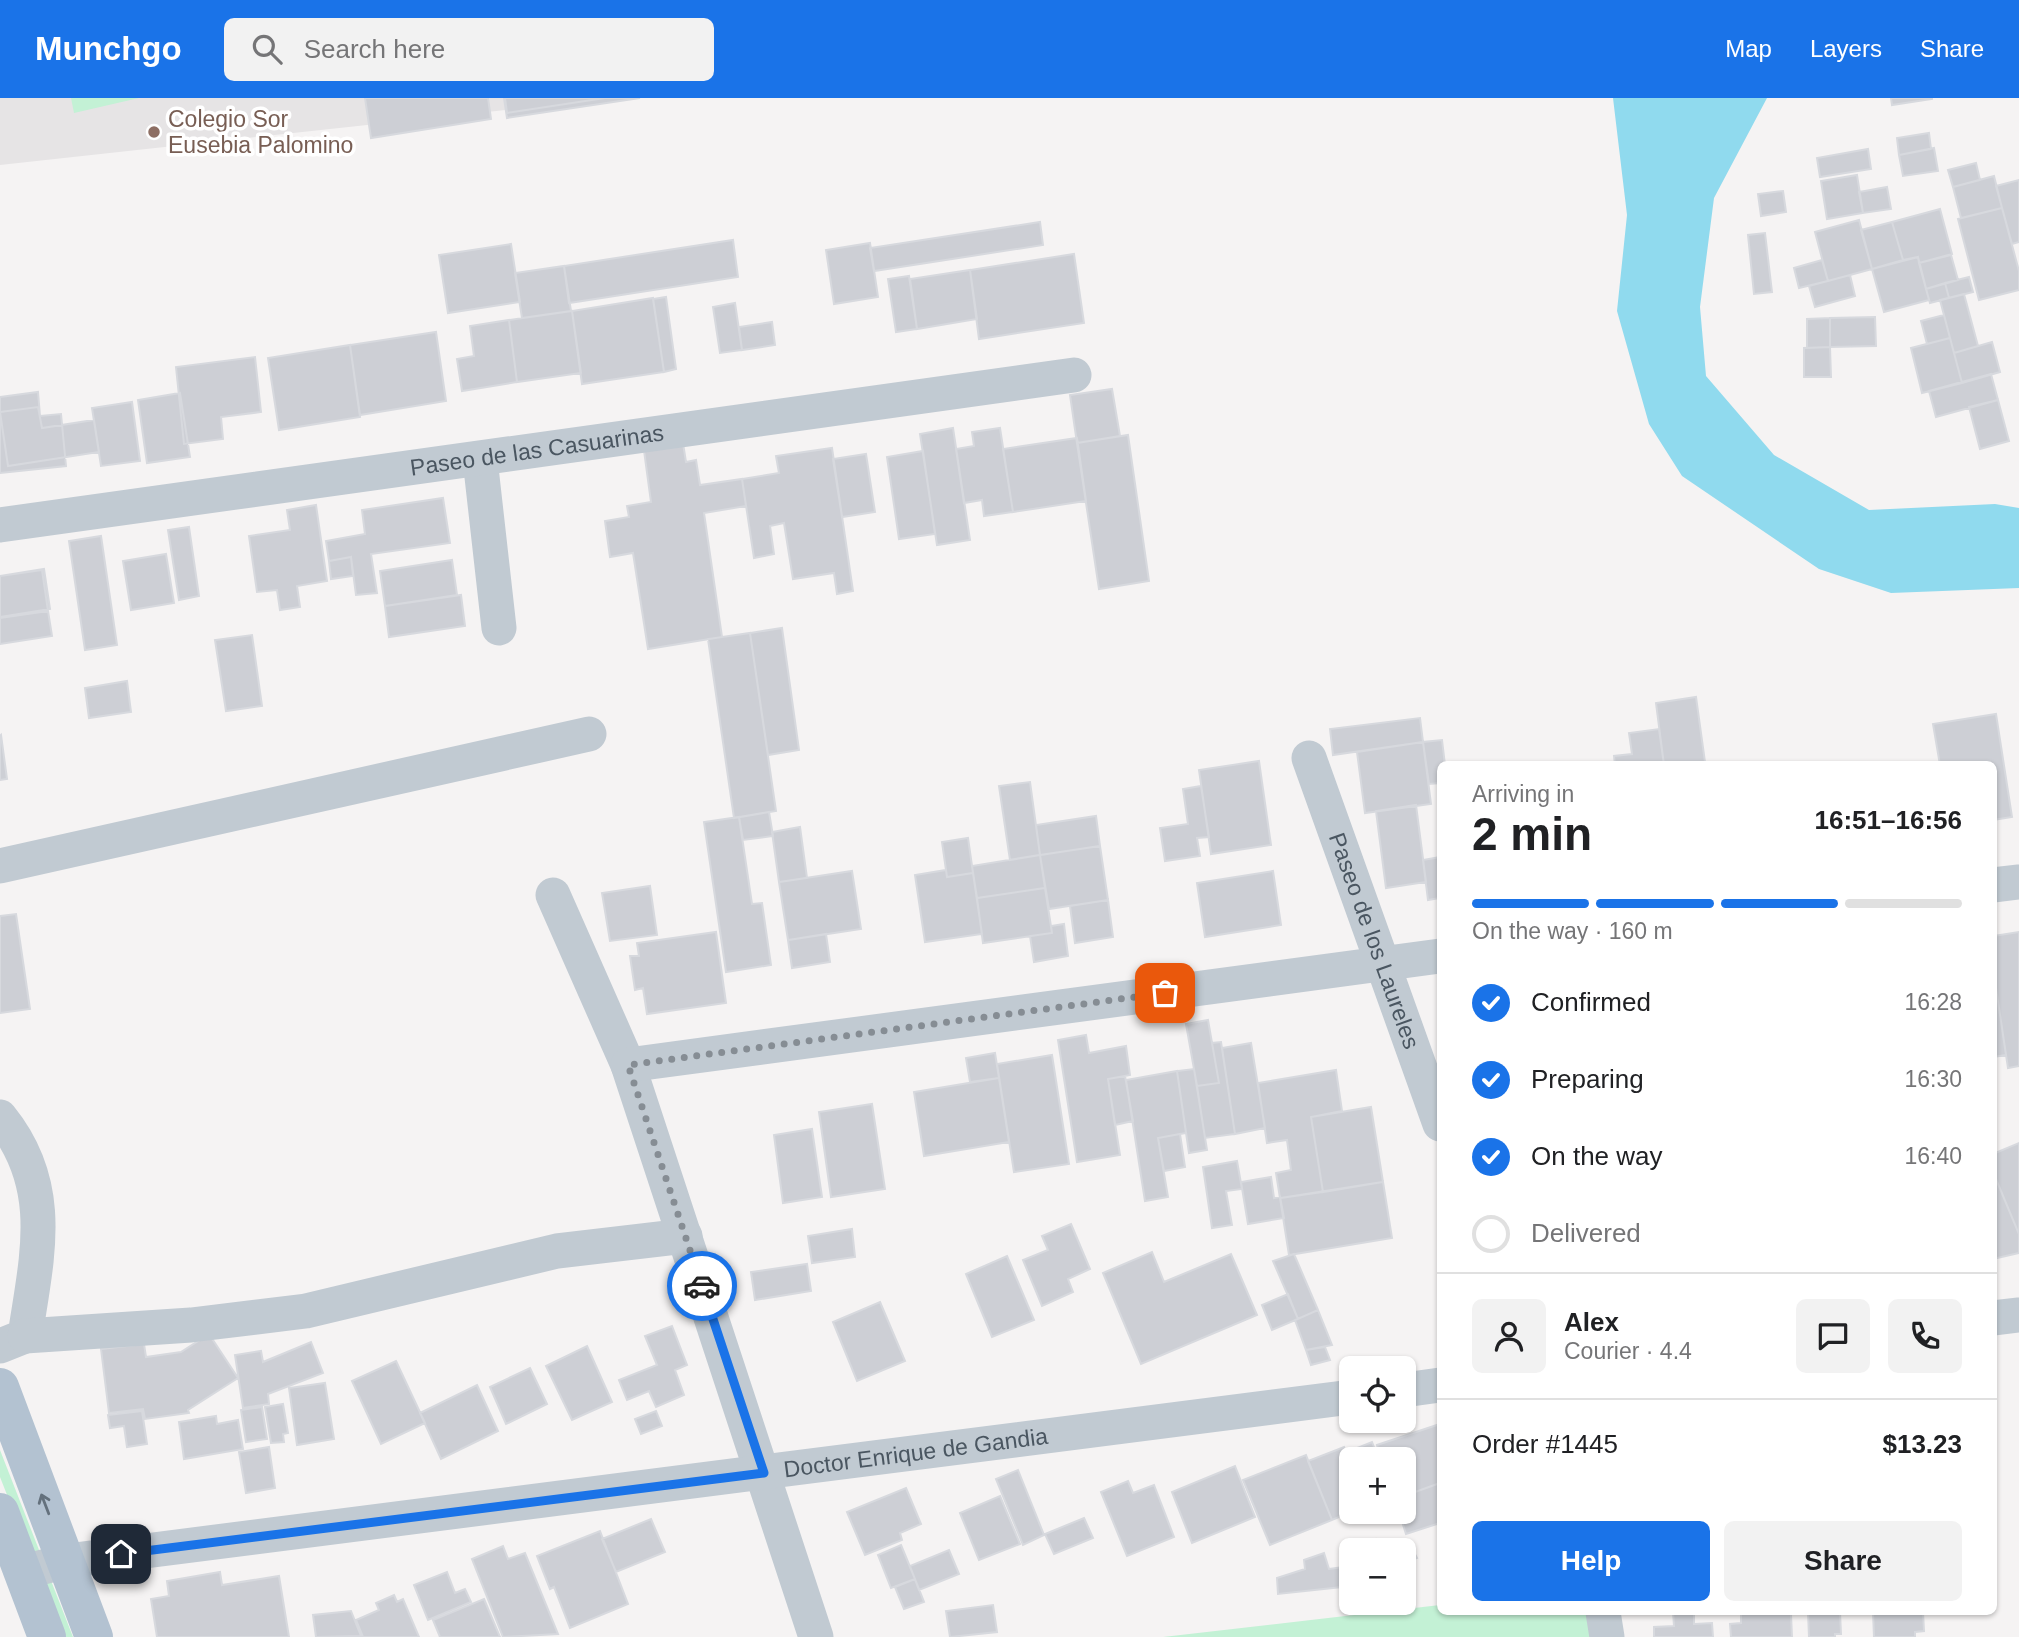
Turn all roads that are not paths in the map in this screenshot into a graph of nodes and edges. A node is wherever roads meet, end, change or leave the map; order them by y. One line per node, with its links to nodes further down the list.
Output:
1 (1074, 375): 2 (street, Paseo de las Casuarinas)
2 (480, 460): 3 (street, Paseo de las Casuarinas); 4 (street)
3 (0, 525)
4 (499, 628)
5 (589, 734): 7 (street)
6 (1309, 758): 12 (street, Paseo de los Laureles)
7 (0, 866)
8 (2019, 882): 9 (street)
9 (1997, 885)
10 (553, 895): 13 (street)
11 (1437, 956): 12 (street)
12 (1380, 964): 13 (street); 14 (street, Paseo de los Laureles)
13 (628, 1065): 16 (street)
14 (1437, 1116)
15 (0, 1117): 19 (street)
16 (685, 1236): 19 (street); 24 (street)
17 (2019, 1315): 18 (street)
18 (1997, 1318)
19 (12, 1341)
20 (1437, 1385): 22 (street)
21 (0, 1387): 26 (main road, one-way to 21)
22 (1416, 1388)
23 (1339, 1399): 24 (street, Doctor Enrique de Gandia)
24 (764, 1473): 26 (street, Doctor Enrique de Gandia); 31 (street)
25 (0, 1512): 27 (main road)
26 (67, 1561): 27 (street, Doctor Enrique de Gandia); 30 (main road)
27 (23, 1572): 29 (main road)
28 (1603, 1615): 32 (street)
29 (47, 1637)
30 (94, 1637)
31 (816, 1637)
32 (1607, 1637)

